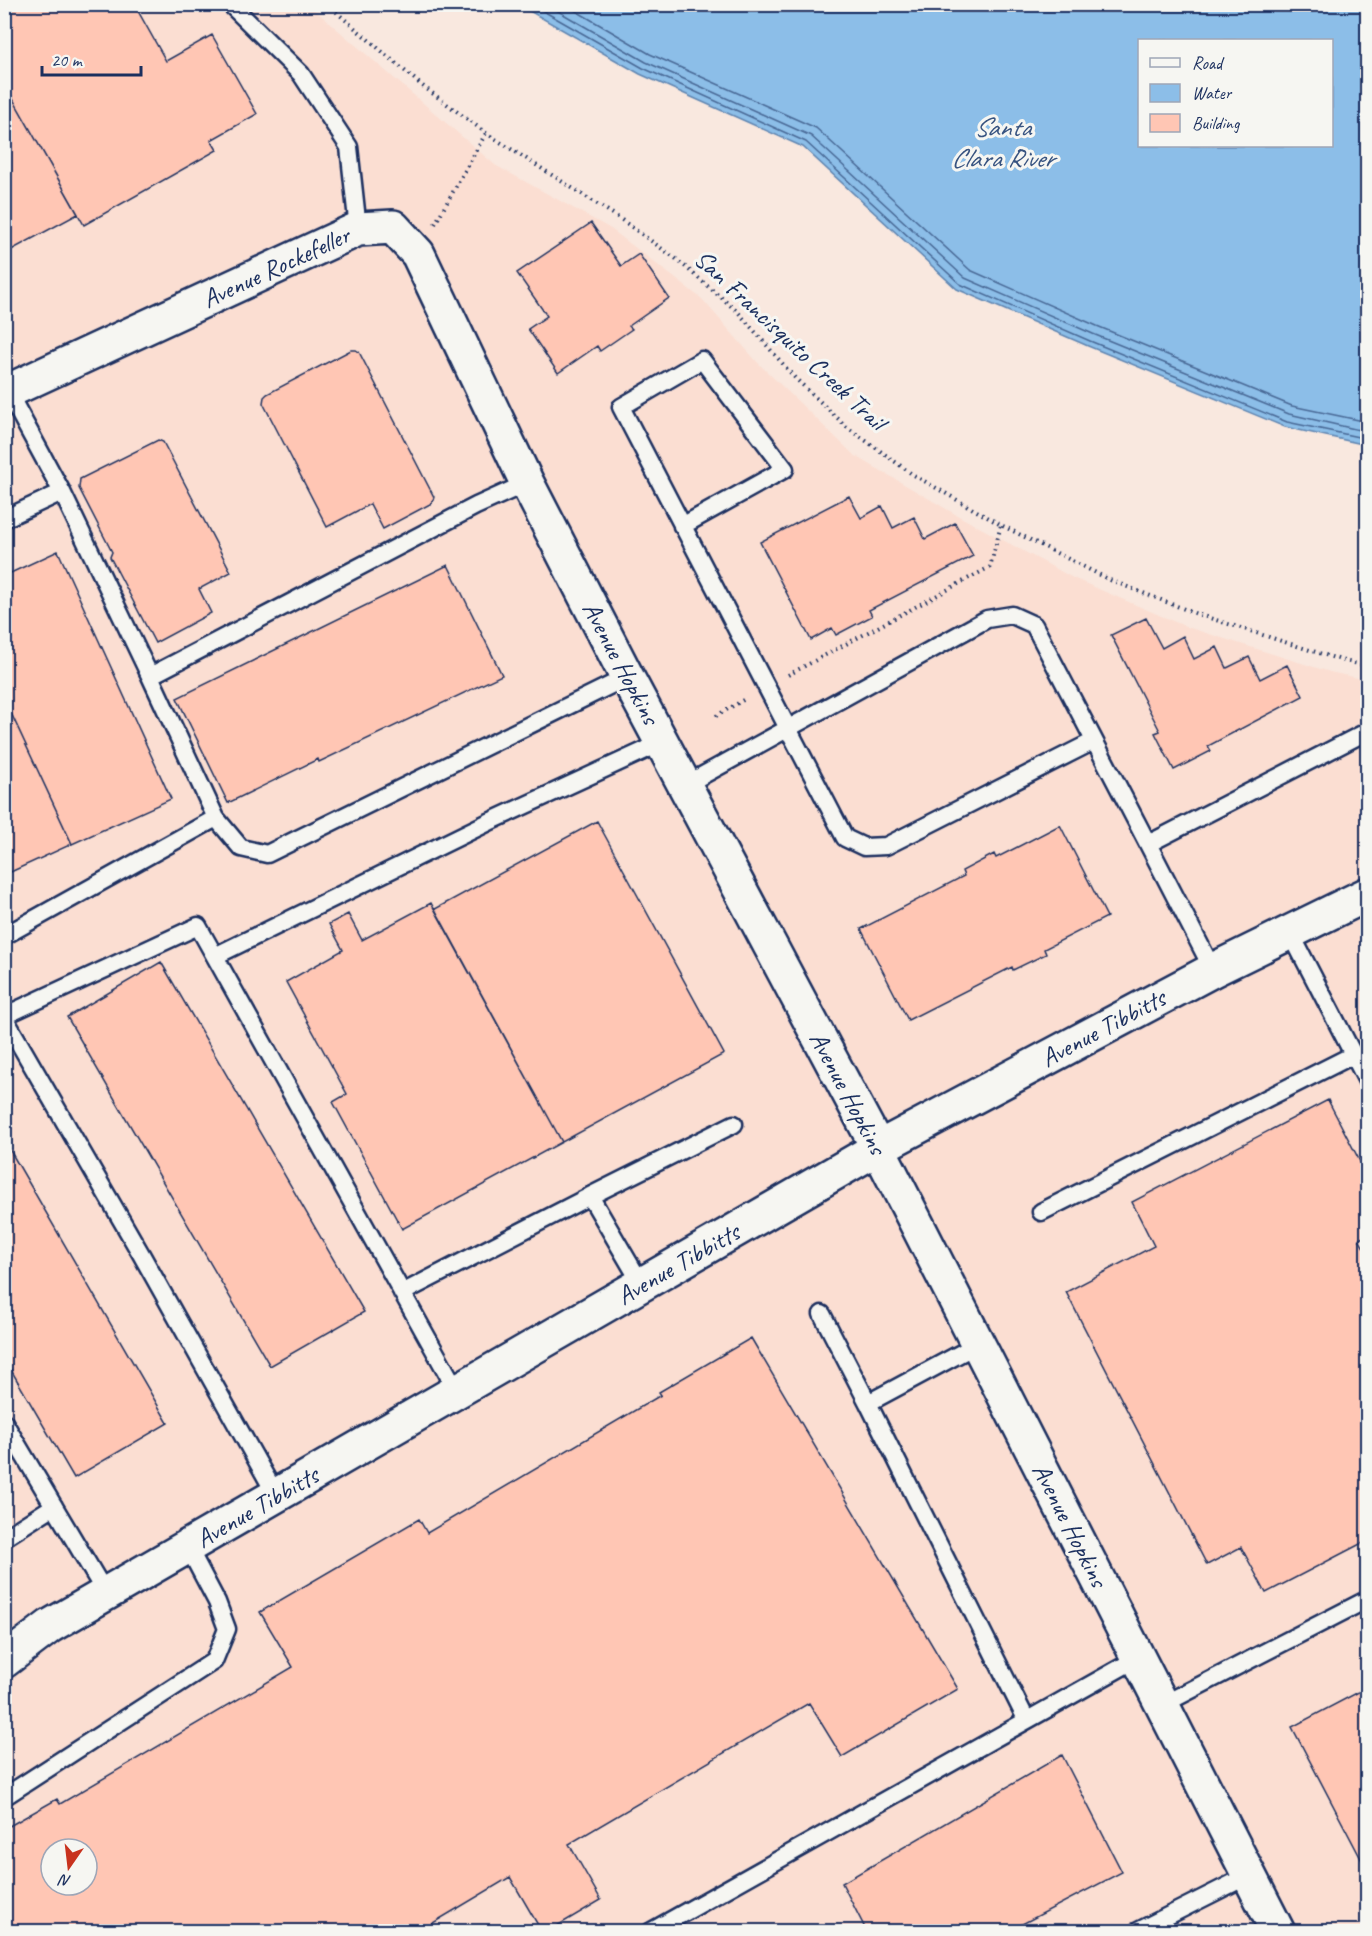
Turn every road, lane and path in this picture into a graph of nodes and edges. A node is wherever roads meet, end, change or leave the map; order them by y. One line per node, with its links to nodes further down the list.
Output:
1 (230, 4): 4 (lane)
2 (327, 4): 3 (path, San Francisquito Creek Trail)
3 (486, 134): 5 (path); 10 (path, San Francisquito Creek Trail)
4 (358, 229): 5 (street, Avenue Rockefeller); 6 (street, Avenue Rockefeller)
5 (418, 254): 7 (street, Avenue Hopkins)
6 (6, 392): 8 (lane)
7 (527, 483): 13 (lane); 14 (street, Avenue Hopkins)
8 (62, 492): 9 (lane); 13 (lane)
9 (4, 519)
10 (1001, 525): 12 (path, San Francisquito Creek Trail); 15 (path)
11 (682, 526): 11 (lane); 15 (lane)
12 (1368, 666)
13 (150, 676): 22 (lane)
14 (627, 677): 20 (street, Avenue Hopkins); 22 (lane)
15 (766, 687): 16 (path); 17 (lane)
16 (716, 716)
17 (788, 728): 19 (lane); 19 (lane); 21 (lane)
18 (1368, 731): 23 (lane)
19 (1094, 741): 23 (lane)
20 (663, 742): 21 (street, Avenue Hopkins); 27 (lane)
21 (685, 785): 33 (street, Avenue Hopkins)
22 (216, 818): 26 (lane)
23 (1148, 844): 28 (lane)
24 (1368, 894): 25 (street, Avenue Tibbitts)
25 (1290, 932): 28 (street, Avenue Tibbitts); 30 (lane)
26 (4, 936)
27 (215, 956): 29 (lane); 37 (lane)
28 (1213, 970): 33 (street, Avenue Tibbitts)
29 (4, 1016): 43 (lane)
30 (1353, 1054): 31 (lane); 35 (lane)
31 (1368, 1083)
32 (734, 1124): 34 (lane)
33 (878, 1148): 36 (street, Avenue Tibbitts); 39 (street, Avenue Hopkins)
34 (590, 1196): 36 (lane); 37 (lane)
35 (1041, 1212)
36 (642, 1285): 40 (street, Avenue Tibbitts)
37 (402, 1293): 40 (lane)
38 (822, 1314): 41 (lane)
39 (978, 1344): 41 (lane); 49 (street, Avenue Hopkins)
40 (457, 1391): 43 (street, Avenue Tibbitts)
41 (868, 1403): 52 (lane)
42 (4, 1422): 44 (lane)
43 (276, 1496): 46 (street, Avenue Tibbitts)
44 (54, 1506): 45 (lane); 47 (lane)
45 (4, 1538)
46 (188, 1547): 47 (street, Avenue Tibbitts); 53 (lane)
47 (106, 1594): 50 (street, Avenue Tibbitts)
48 (1368, 1599): 51 (lane)
49 (1138, 1658): 51 (street, Avenue Hopkins); 52 (lane)
50 (4, 1661)
51 (1162, 1705): 54 (street, Avenue Hopkins)
52 (1026, 1719): 55 (lane)
53 (4, 1797)
54 (1249, 1875): 56 (lane); 57 (street, Avenue Hopkins)
55 (650, 1932)
56 (1136, 1932)
57 (1278, 1932)

